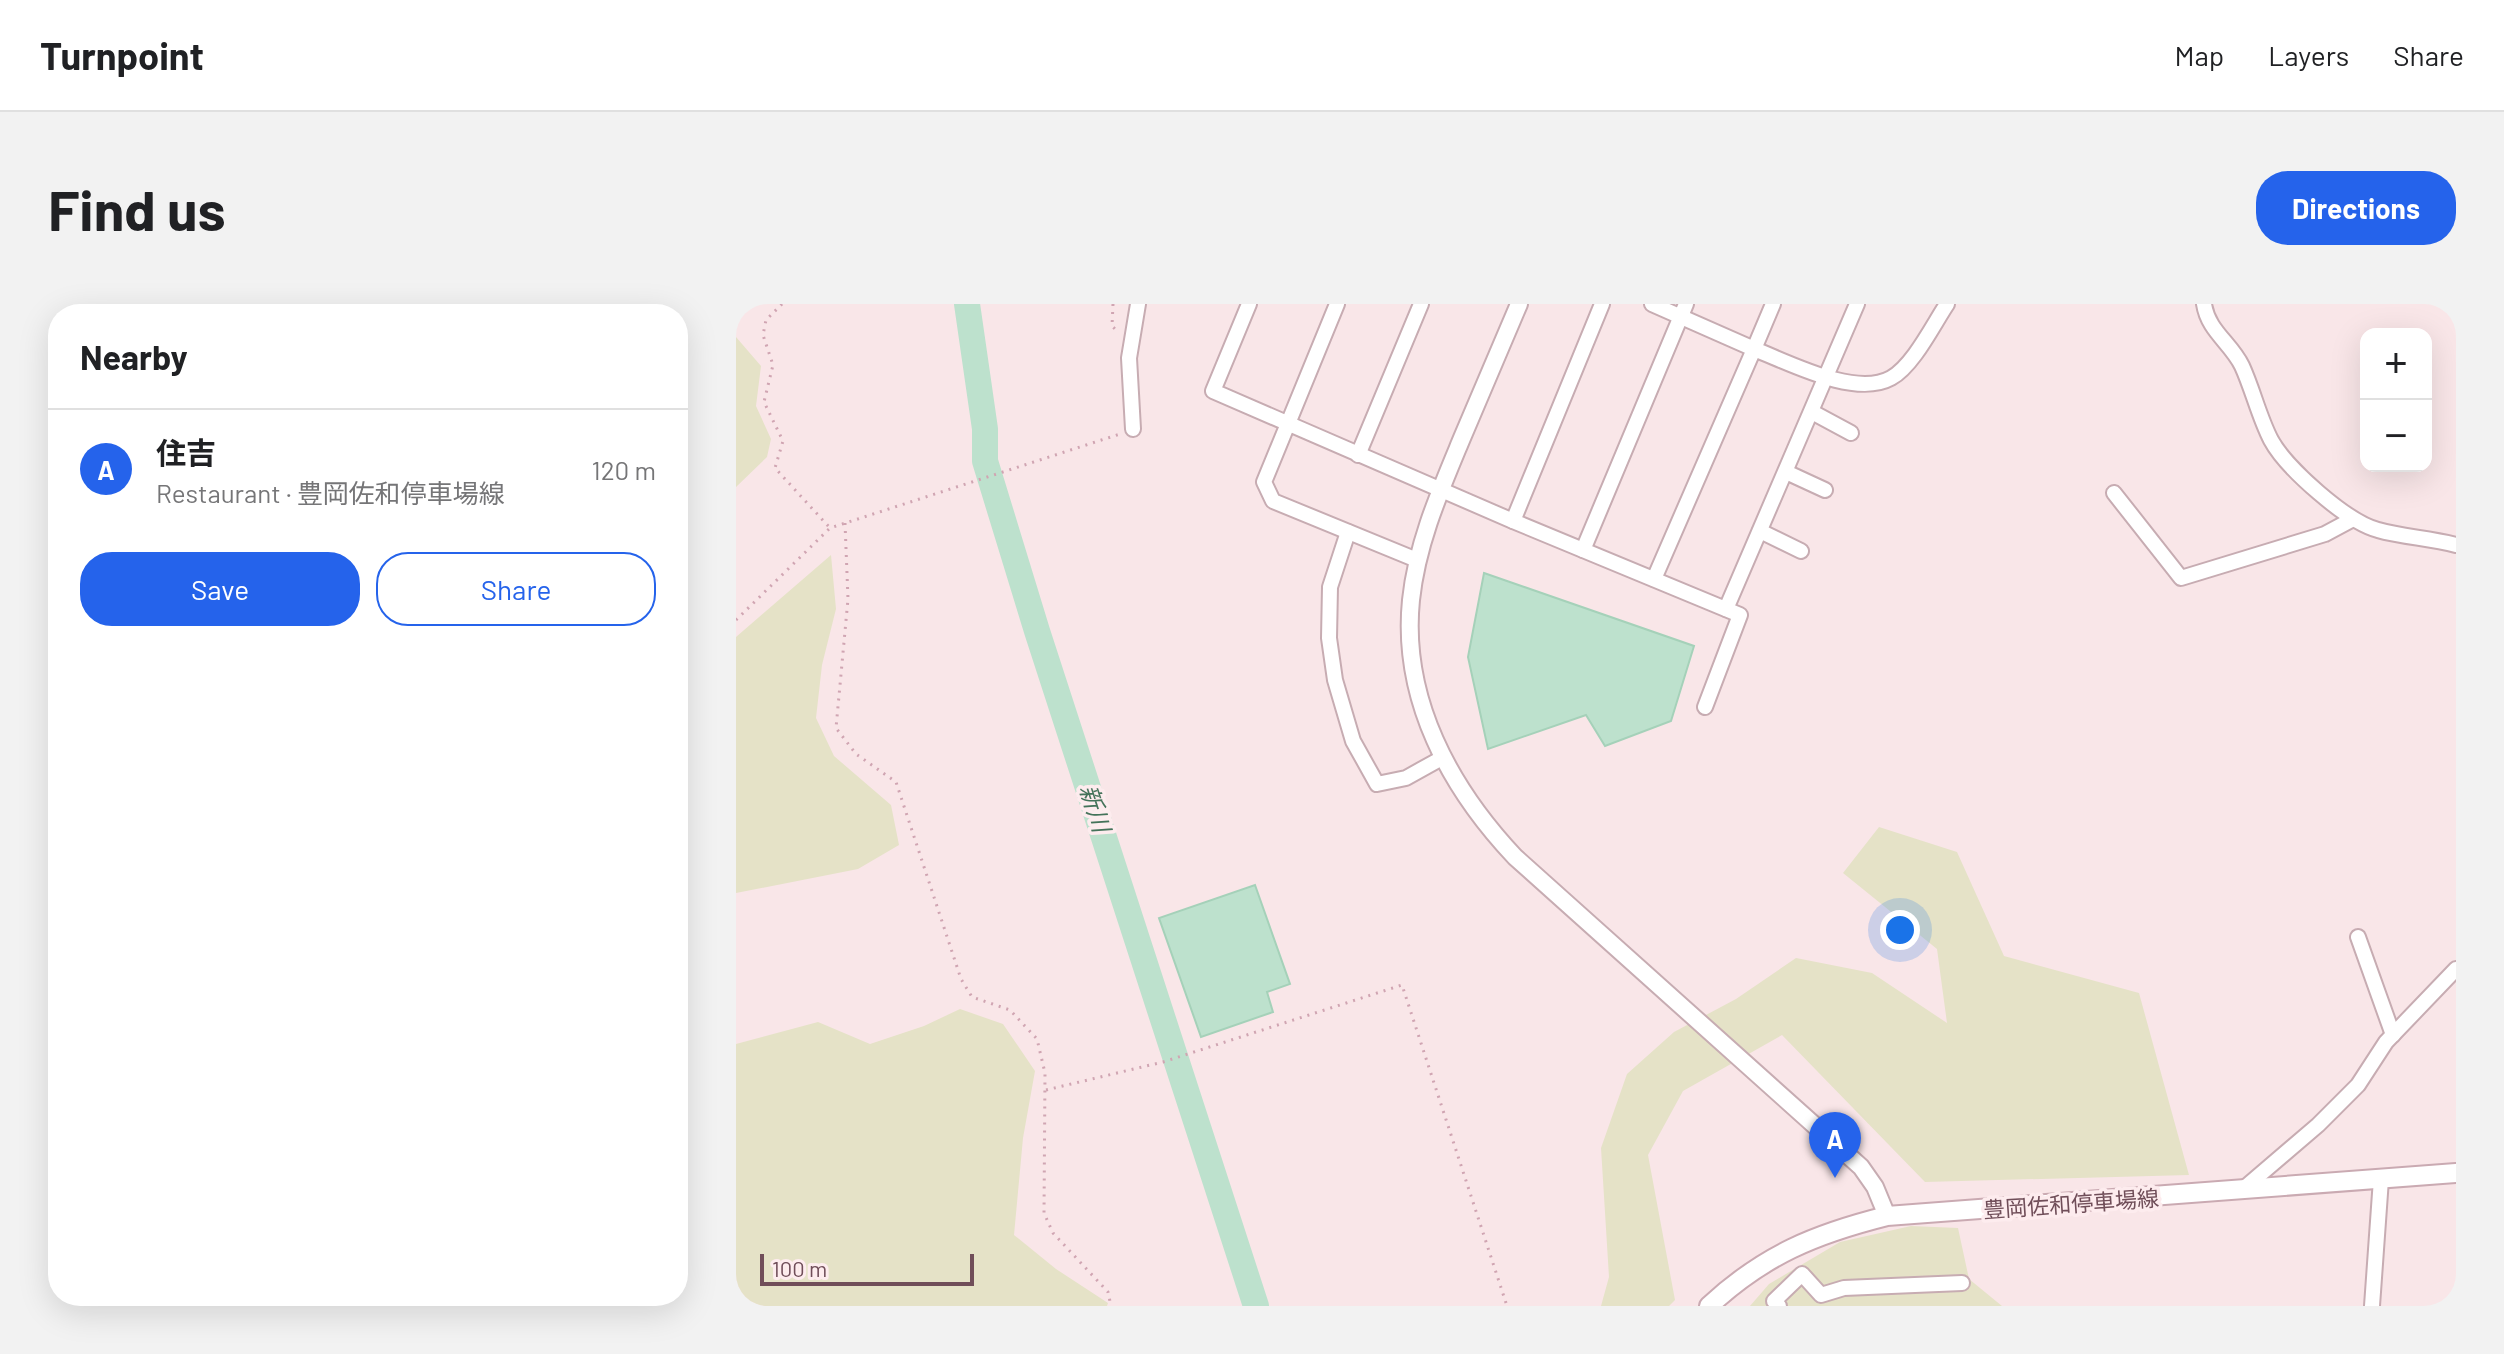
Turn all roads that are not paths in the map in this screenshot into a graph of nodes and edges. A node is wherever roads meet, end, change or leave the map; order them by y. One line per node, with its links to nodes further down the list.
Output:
1 (1138, 304): 17 (street)
2 (1249, 304): 16 (street)
3 (1337, 304): 16 (street)
4 (1421, 304): 19 (street)
5 (1519, 304): 21 (street)
6 (1602, 304): 25 (street)
7 (1652, 304): 12 (street)
8 (1773, 304): 13 (street)
9 (1857, 304): 14 (street)
10 (1947, 304): 14 (street)
11 (2204, 304): 24 (street)
12 (1684, 310): 13 (street); 29 (street)
13 (1754, 349): 14 (street); 32 (street)
14 (1827, 378): 15 (street)
15 (1812, 412): 18 (street); 20 (street)
16 (1286, 423): 19 (street); 27 (street)
17 (1133, 429)
18 (1851, 433)
19 (1358, 455): 21 (street)
20 (1786, 472): 22 (street); 26 (street)
21 (1440, 490): 25 (street); 31 (street)
22 (1825, 490)
23 (2114, 493): 24 (street)
24 (2353, 519): 28 (street)
25 (1513, 521): 29 (street)
26 (1760, 531): 30 (street); 33 (street)
27 (1348, 532): 31 (street); 35 (street)
28 (2456, 545)
29 (1583, 550): 32 (street)
30 (1801, 551)
31 (1417, 560): 35 (street)
32 (1654, 579): 33 (street)
33 (1726, 609): 34 (street)
34 (1705, 707)
35 (1442, 758): 42 (street)
36 (2358, 937): 38 (street)
37 (2456, 969): 38 (street)
38 (2393, 1035): 41 (street)
39 (2456, 1173): 40 (main road, 豊岡佐和停車場線)
40 (2381, 1179): 41 (main road, 豊岡佐和停車場線); 46 (street)
41 (2241, 1190): 42 (main road, 豊岡佐和停車場線)
42 (1887, 1216): 44 (main road, 豊岡佐和停車場線)
43 (1962, 1283): 45 (street)
44 (1709, 1306)
45 (1779, 1306)
46 (2372, 1306)

